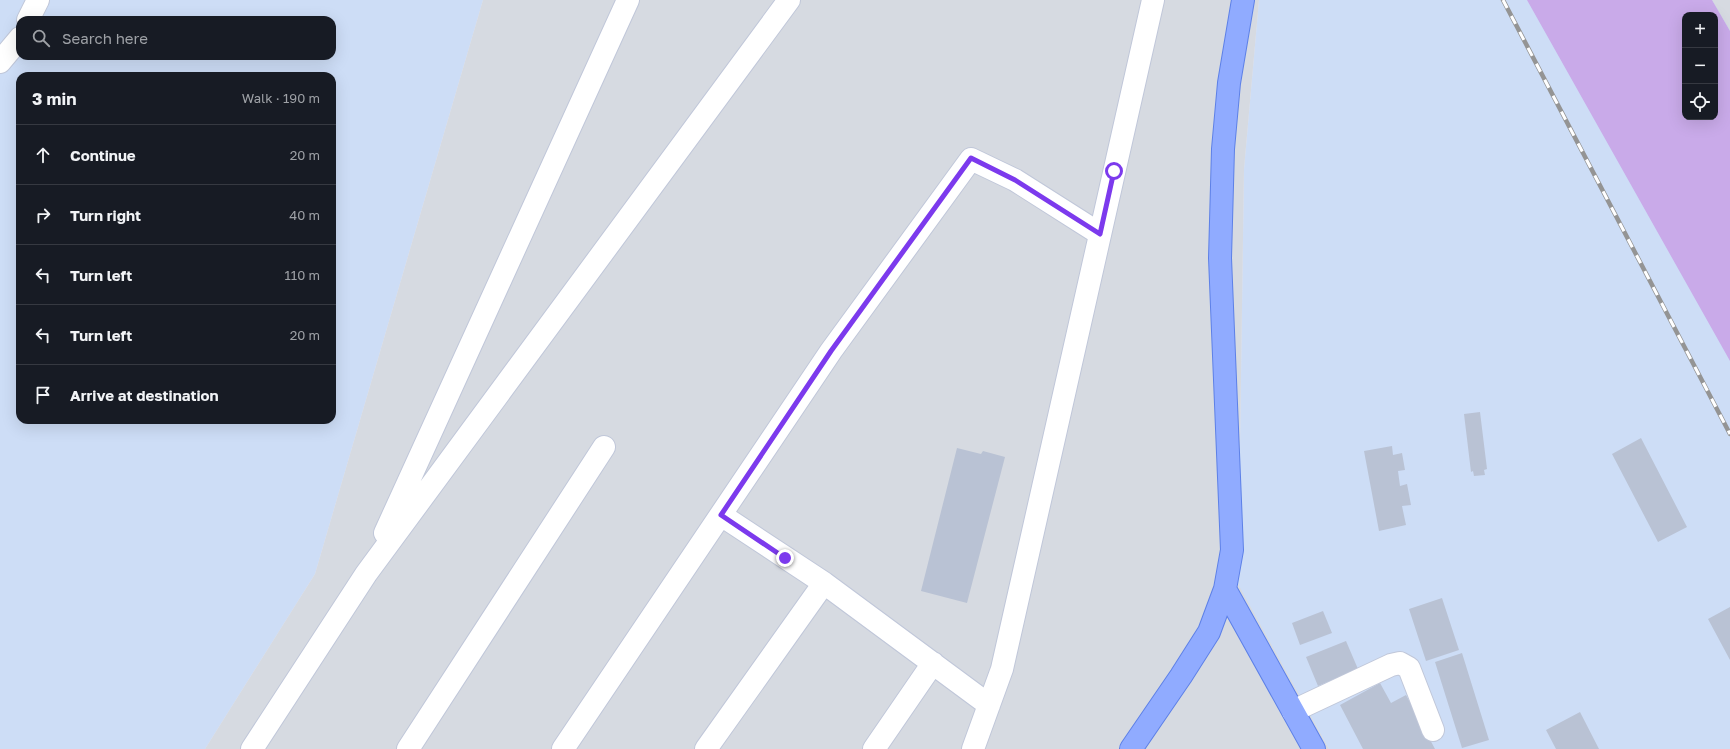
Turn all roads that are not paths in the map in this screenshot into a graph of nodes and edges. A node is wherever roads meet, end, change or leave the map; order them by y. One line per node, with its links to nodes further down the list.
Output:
1 (38, 0): 6 (lane)
2 (628, 0): 12 (lane)
3 (789, 0): 12 (lane)
4 (1153, 0): 9 (lane)
5 (1243, 0): 14 (main road)
6 (30, 16)
7 (16, 43): 8 (lane)
8 (0, 62)
9 (1100, 234): 11 (lane); 16 (lane)
10 (604, 447): 20 (lane)
11 (721, 515): 13 (lane); 21 (lane)
12 (366, 574): 19 (lane)
13 (824, 583): 15 (lane); 22 (lane)
14 (1225, 589): 17 (main road); 25 (main road)
15 (933, 663): 16 (lane); 23 (lane)
16 (989, 704): 24 (lane)
17 (1292, 711): 18 (lane); 26 (main road)
18 (1433, 730)
19 (252, 749)
20 (408, 749)
21 (563, 749)
22 (706, 749)
23 (874, 749)
24 (973, 749)
25 (1131, 749)
26 (1314, 749)

